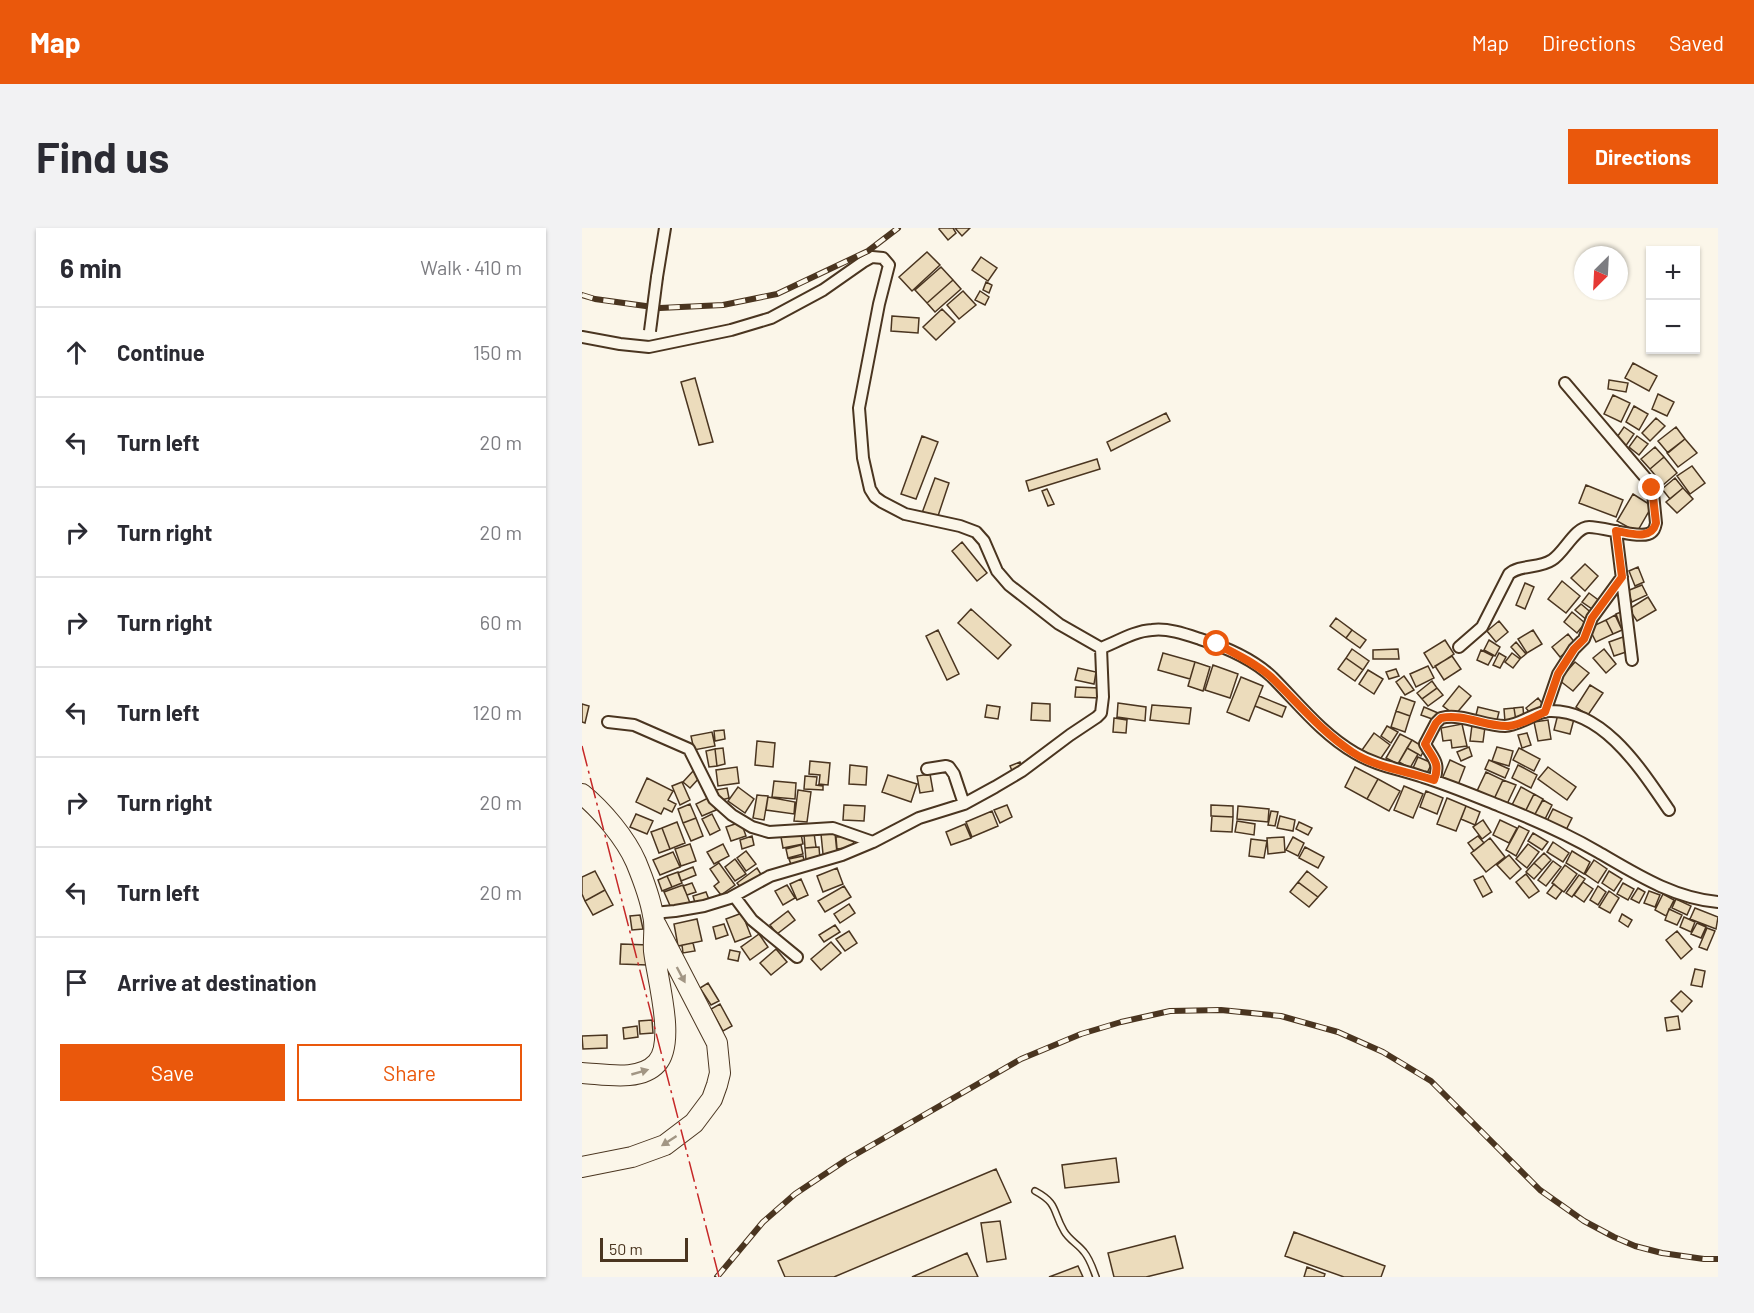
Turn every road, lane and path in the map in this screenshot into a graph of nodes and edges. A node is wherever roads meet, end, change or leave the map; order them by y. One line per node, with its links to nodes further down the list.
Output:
1 (664, 228): 3 (street, bridge)
2 (582, 337): 3 (street)
3 (649, 347): 8 (street)
4 (1565, 383): 5 (street)
5 (1616, 531): 6 (street); 7 (street)
6 (1622, 577): 9 (street); 10 (street)
7 (1459, 647)
8 (1101, 648): 13 (street); 15 (street)
9 (1632, 660)
10 (1545, 712): 13 (street); 16 (street)
11 (608, 722): 17 (street)
12 (927, 770): 15 (street)
13 (1434, 780): 19 (street)
14 (582, 794): 20 (highway)
15 (964, 804): 17 (street)
16 (1669, 810)
17 (873, 842): 18 (street)
18 (734, 896): 20 (street); 21 (street)
19 (1718, 902)
20 (654, 918): 22 (highway, one-way to 20); 23 (highway, one-way to 23)
21 (797, 957)
22 (582, 1073)
23 (582, 1167)
24 (1035, 1191): 25 (lane)
25 (1096, 1277)

